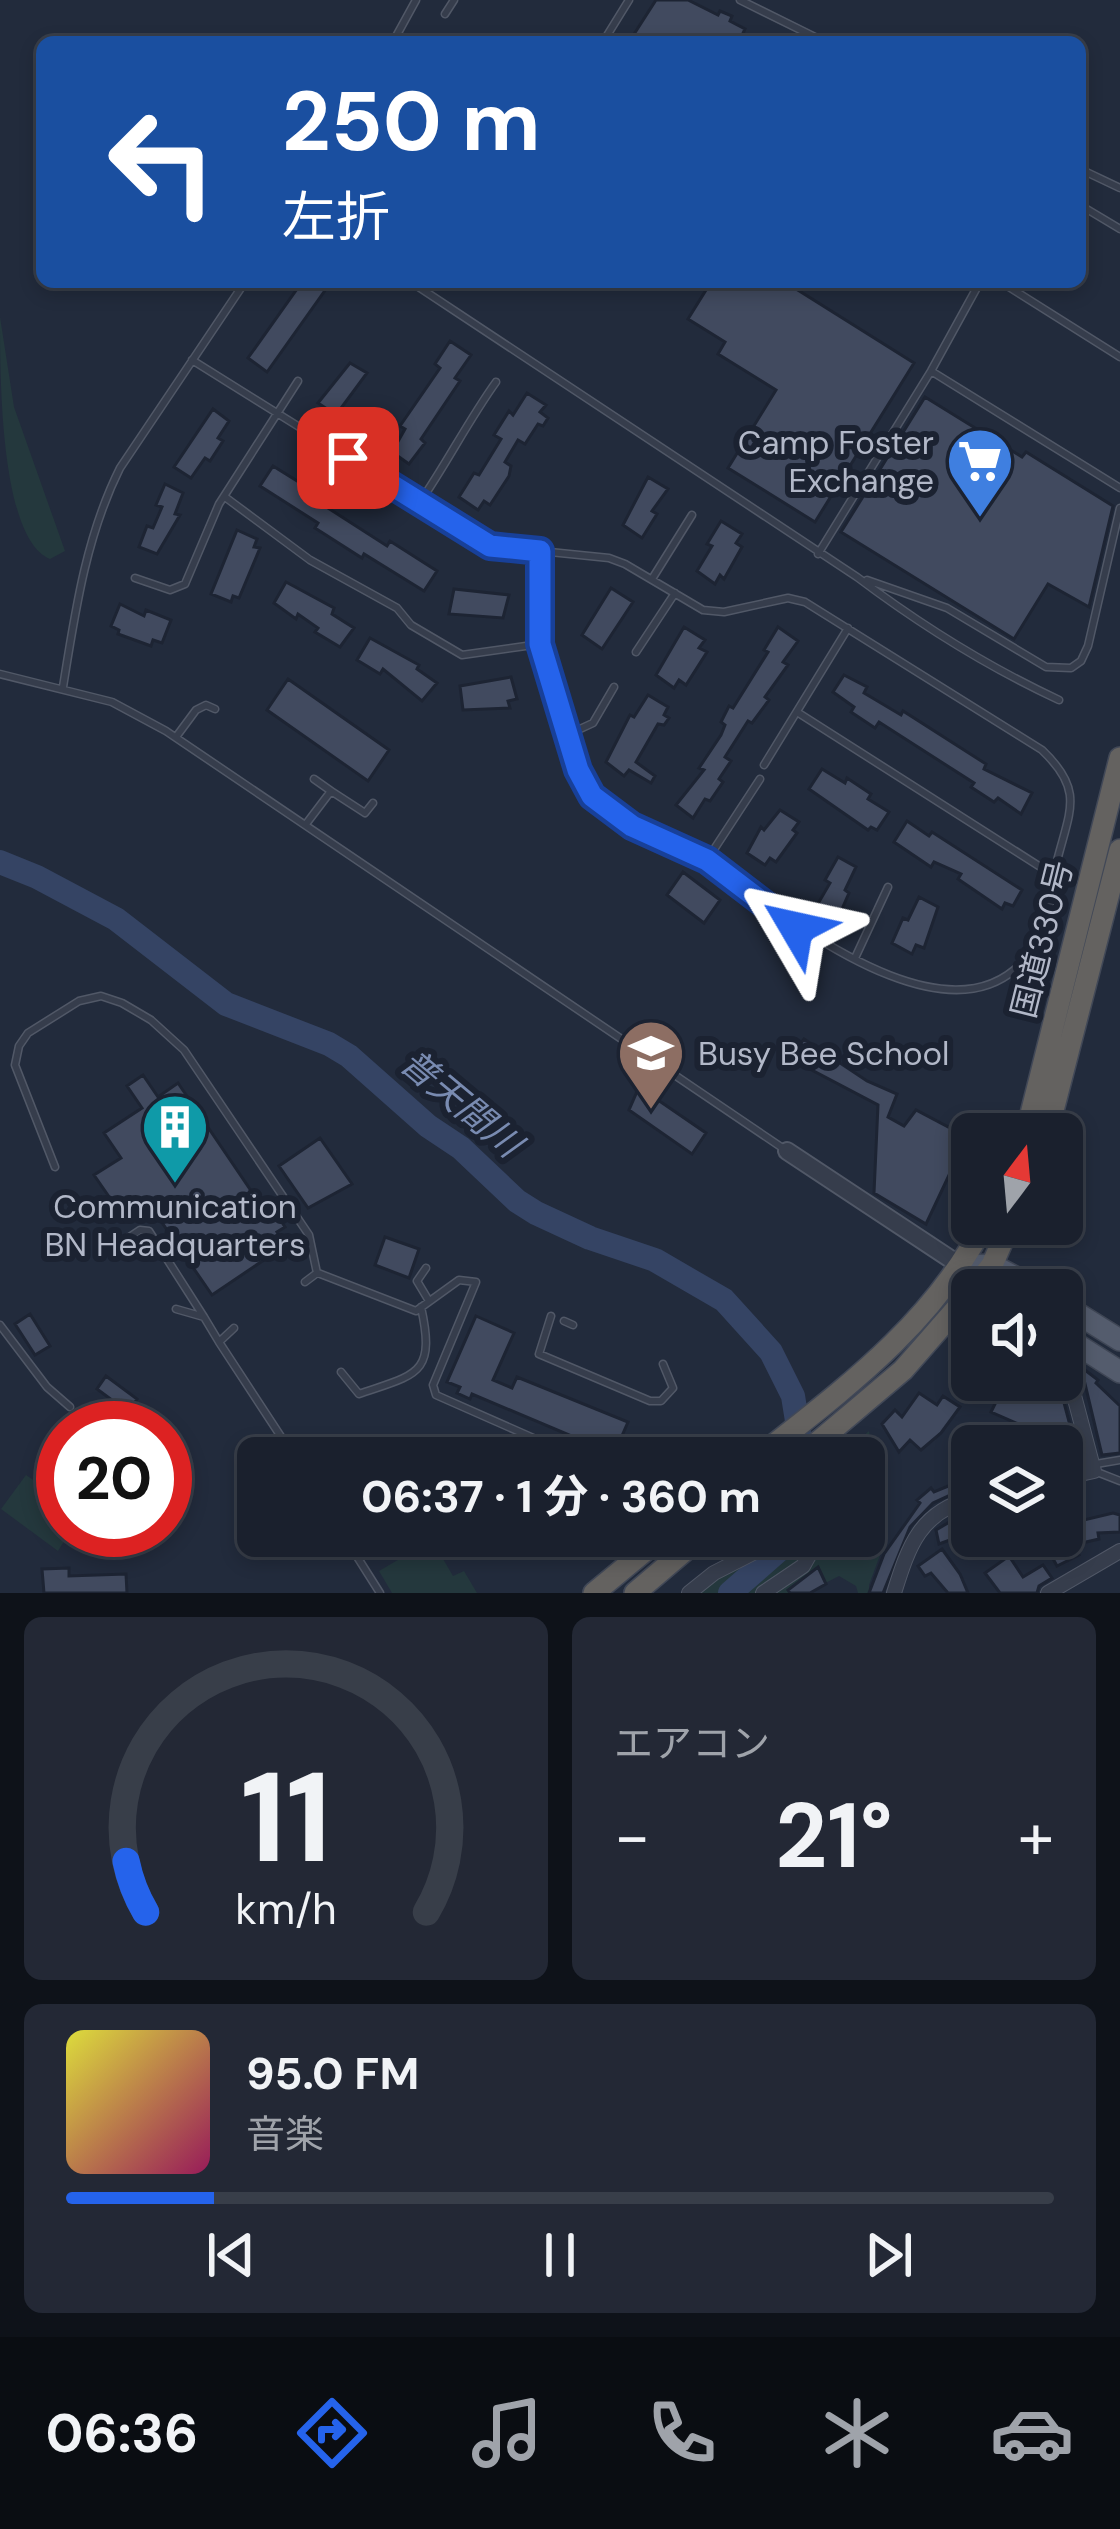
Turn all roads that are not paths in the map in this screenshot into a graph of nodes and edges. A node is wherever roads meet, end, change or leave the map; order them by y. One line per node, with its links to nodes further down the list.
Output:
1 (416, 0): 6 (lane)
2 (454, 0): 5 (lane)
3 (629, 0): 7 (lane)
4 (740, 0): 8 (lane)
5 (445, 14)
6 (396, 36)
7 (607, 36)
8 (813, 36)
9 (1086, 172): 10 (lane)
10 (1120, 188)
11 (1086, 209): 12 (lane)
12 (1120, 229)
13 (241, 288): 18 (lane)
14 (420, 288): 29 (lane)
15 (977, 288): 19 (lane)
16 (1011, 288): 17 (lane)
17 (1120, 357)
18 (192, 360): 22 (lane); 38 (lane)
19 (932, 371): 23 (lane); 29 (lane)
20 (298, 381): 22 (lane)
21 (496, 382): 25 (lane)
22 (277, 413): 24 (lane); 25 (lane)
23 (1120, 488)
24 (225, 496): 30 (lane); 35 (lane)
25 (419, 502): 28 (lane)
26 (1120, 508): 31 (lane)
27 (692, 515): 32 (lane)
28 (540, 551): 32 (lane); 35 (lane)
29 (818, 554): 31 (lane)
30 (135, 578)
31 (857, 578): 40 (lane)
32 (652, 579): 33 (lane)
33 (675, 593): 34 (lane); 36 (lane)
34 (848, 628): 42 (lane); 54 (lane)
35 (540, 644): 43 (lane)
36 (637, 652)
37 (0, 674): 38 (lane)
38 (63, 687): 44 (lane)
39 (614, 688): 43 (lane)
40 (1059, 700)
41 (215, 709): 44 (lane)
42 (796, 712): 46 (lane); 54 (lane)
43 (567, 735): 53 (lane)
44 (176, 737): 51 (lane)
45 (1120, 758): 56 (highway, 国道330号)
46 (764, 765)
47 (314, 779): 49 (lane)
48 (760, 779): 53 (lane)
49 (331, 791): 50 (lane); 51 (lane)
50 (373, 803)
51 (306, 824): 60 (lane)
52 (1120, 850): 56 (highway, 国道330号)
53 (707, 860): 57 (lane)
54 (1053, 875): 57 (lane)
55 (887, 887): 57 (lane)
56 (1097, 932): 58 (highway, 国道330号); 59 (highway, 国道330号)
57 (855, 958)
58 (1032, 1113)
59 (1052, 1113)
60 (787, 1151): 64 (street)
61 (56, 1167): 67 (lane)
62 (972, 1245): 64 (highway)
63 (113, 1248): 73 (lane)
64 (961, 1266): 66 (main road); 89 (highway)
65 (426, 1268): 69 (lane)
66 (964, 1269)
67 (317, 1273): 68 (lane); 70 (lane)
68 (305, 1282)
69 (429, 1301): 70 (lane); 88 (lane)
70 (421, 1307): 83 (lane)
71 (176, 1309): 73 (lane)
72 (551, 1316): 82 (lane)
73 (204, 1317): 80 (lane)
74 (1083, 1317): 79 (main road)
75 (951, 1318): 90 (highway)
76 (0, 1325): 78 (lane)
77 (234, 1328): 80 (lane)
78 (4, 1335): 85 (lane)
79 (1120, 1340)
80 (219, 1342): 87 (lane)
81 (1083, 1349): 84 (main road)
82 (663, 1364)
83 (341, 1372)
84 (1120, 1372)
85 (63, 1401)
86 (1075, 1401): 92 (street)
87 (281, 1437)
88 (531, 1437)
89 (784, 1437)
90 (826, 1437)
91 (1120, 1460): 92 (lane)
92 (1093, 1468): 93 (street); 94 (lane)
93 (1083, 1471)
94 (1120, 1481)
95 (951, 1504): 107 (street)
96 (1120, 1551): 108 (street)
97 (357, 1557): 102 (lane)
98 (638, 1557): 103 (highway)
99 (678, 1557): 104 (highway)
100 (745, 1557): 105 (street)
101 (807, 1557): 106 (street)
102 (380, 1593)
103 (594, 1593)
104 (634, 1593)
105 (689, 1593)
106 (763, 1593)
107 (894, 1593)
108 (1048, 1593)

